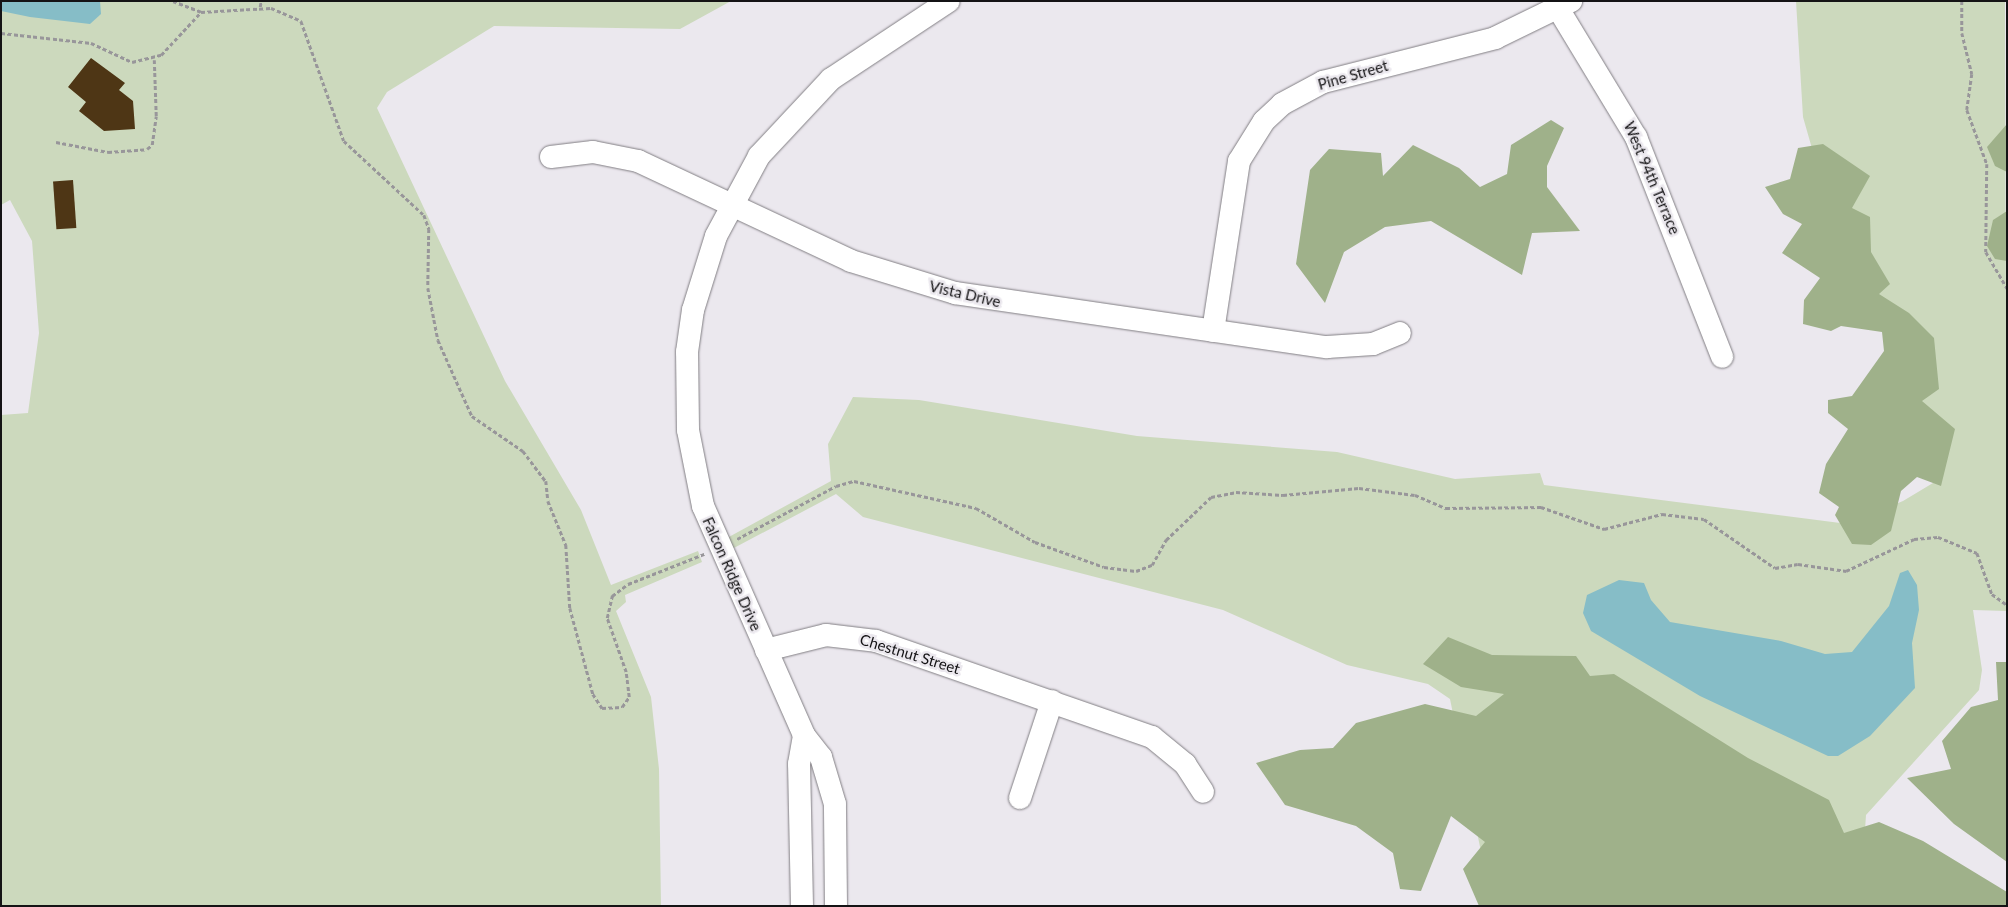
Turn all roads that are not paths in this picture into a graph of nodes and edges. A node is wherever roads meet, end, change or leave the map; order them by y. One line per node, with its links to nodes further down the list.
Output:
1 (949, 1): 4 (street, Falcon Ridge Drive)
2 (1565, 6): 5 (street, Pine Street); 7 (street, West 94th Terrace)
3 (552, 157): 4 (street, Vista Drive)
4 (731, 204): 5 (street, Vista Drive); 8 (street, Falcon Ridge Drive)
5 (1213, 331): 6 (street, Vista Drive)
6 (1400, 333)
7 (1722, 357)
8 (766, 650): 9 (street, Chestnut Street); 10 (street, Falcon Ridge Drive)
9 (1052, 701): 11 (street, Chestnut Street); 12 (street)
10 (804, 735): 13 (street); 14 (street, Falcon Ridge Drive)
11 (1203, 792)
12 (1020, 798)
13 (802, 906)
14 (836, 906)

